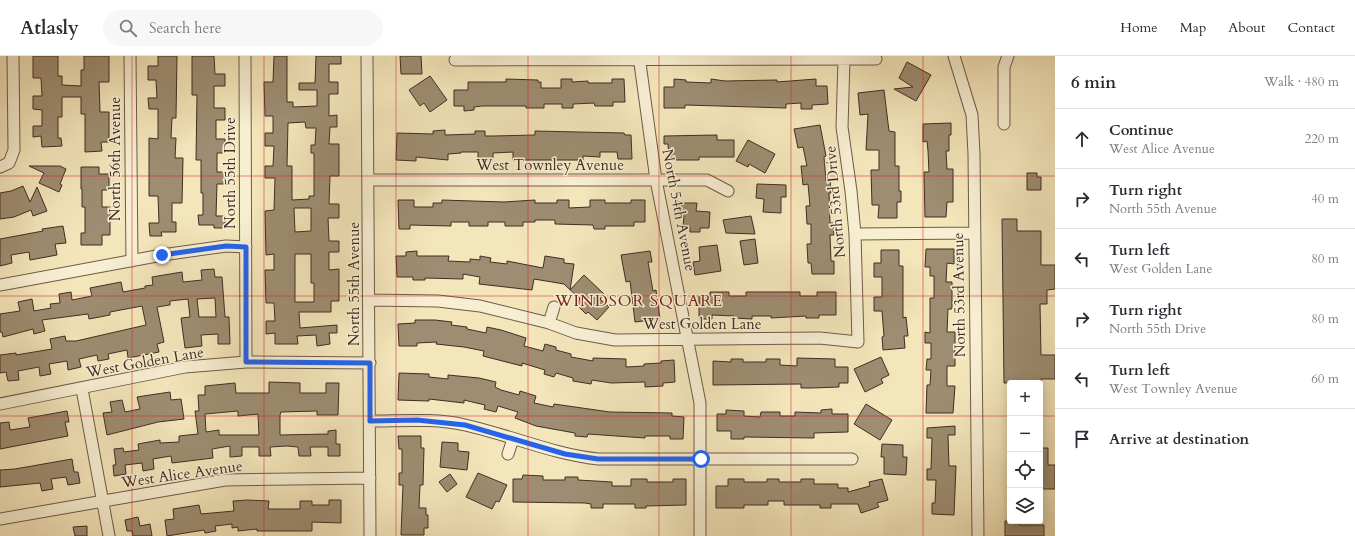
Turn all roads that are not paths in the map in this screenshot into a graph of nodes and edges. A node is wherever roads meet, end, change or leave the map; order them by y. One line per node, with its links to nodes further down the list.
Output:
1 (13, 56): 12 (street)
2 (130, 56): 19 (street, North 56th Avenue)
3 (245, 56): 18 (street, North 55th Drive)
4 (367, 56): 13 (street, North 55th Avenue)
5 (954, 56): 16 (street, North 53rd Avenue)
6 (1008, 56): 11 (street)
7 (639, 58): 9 (street); 10 (street); 14 (street, North 54th Avenue)
8 (876, 59): 10 (street)
9 (455, 60)
10 (844, 60): 17 (street, North 53rd Drive)
11 (1004, 124)
12 (4, 165)
13 (369, 180): 14 (street, West Townley Avenue); 21 (street, North 55th Avenue)
14 (656, 180): 15 (street, West Townley Avenue); 24 (street, North 54th Avenue)
15 (728, 191)
16 (974, 233): 17 (street); 41 (street, North 53rd Avenue)
17 (855, 234): 25 (street, North 53rd Drive)
18 (246, 247): 19 (street); 26 (street, North 55th Drive)
19 (132, 261): 20 (street)
20 (0, 285)
21 (369, 300): 23 (street, West Golden Lane); 27 (street, North 55th Avenue)
22 (554, 306): 23 (street)
23 (549, 323): 24 (street, West Golden Lane)
24 (688, 339): 25 (street, West Golden Lane); 33 (street, North 54th Avenue)
25 (858, 342)
26 (246, 362): 27 (street, West Golden Lane); 28 (street, West Golden Lane)
27 (370, 363): 30 (street, North 55th Avenue)
28 (82, 389): 29 (street, West Golden Lane); 36 (street)
29 (0, 404)
30 (370, 421): 31 (street); 35 (street, North 55th Avenue)
31 (513, 439): 32 (street); 33 (street)
32 (508, 454)
33 (701, 459): 34 (street); 40 (street, North 54th Avenue)
34 (852, 459)
35 (370, 478): 36 (street, West Alice Avenue); 39 (street, North 55th Avenue)
36 (103, 501): 37 (street, West Alice Avenue); 38 (street)
37 (0, 519)
38 (109, 536)
39 (370, 536)
40 (700, 536)
41 (978, 536)

